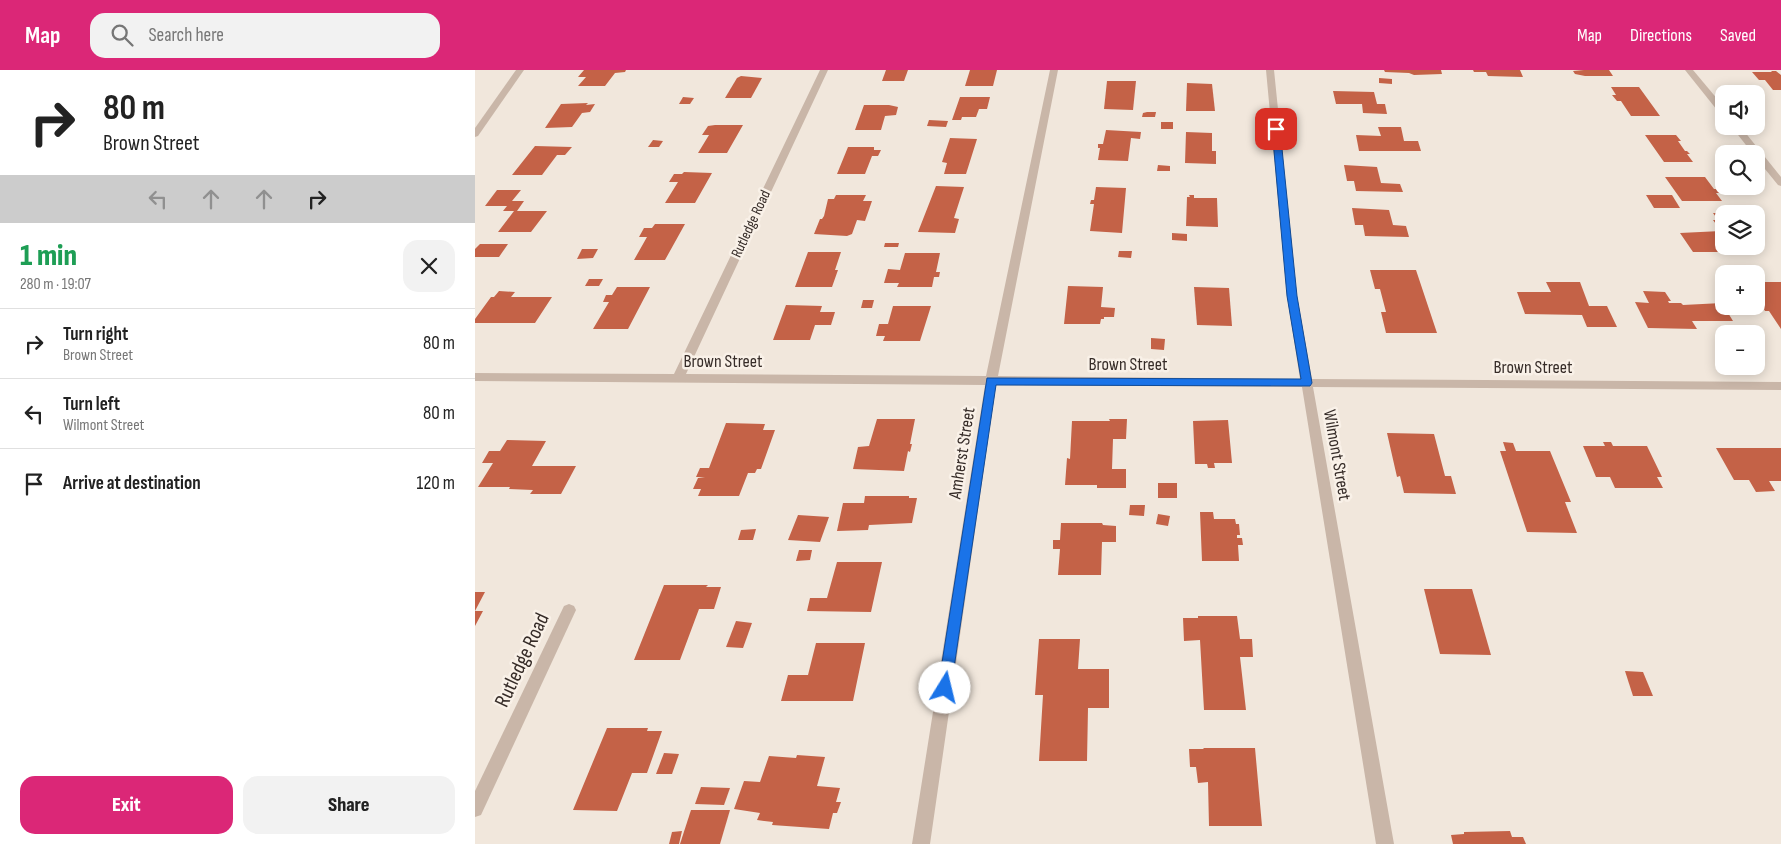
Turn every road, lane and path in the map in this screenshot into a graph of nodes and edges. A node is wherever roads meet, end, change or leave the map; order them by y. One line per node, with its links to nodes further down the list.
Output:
1 (520, 70): 7 (street)
2 (824, 70): 11 (street, Rutledge Road)
3 (1054, 70): 12 (street, Amherst Street)
4 (1270, 70): 13 (street, Wilmont Street)
5 (1689, 70): 6 (street)
6 (1715, 102)
7 (475, 134)
8 (1742, 135): 9 (street)
9 (1781, 183)
10 (475, 377): 11 (street, Brown Street)
11 (678, 379): 12 (street, Brown Street)
12 (991, 381): 13 (street, Brown Street); 17 (street, Amherst Street)
13 (1307, 383): 14 (street, Brown Street); 18 (street, Wilmont Street)
14 (1781, 386)
15 (569, 610): 16 (street, Rutledge Road)
16 (475, 809)
17 (921, 844)
18 (1385, 844)

